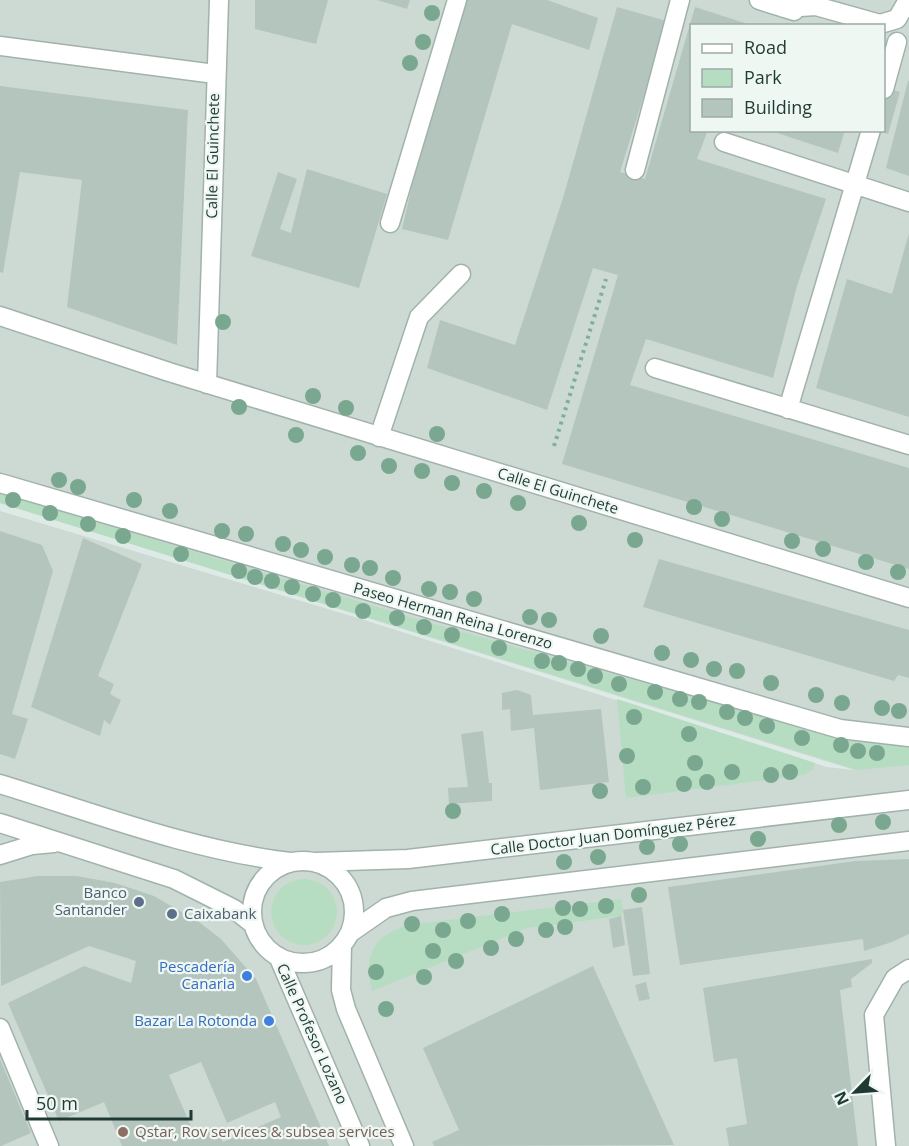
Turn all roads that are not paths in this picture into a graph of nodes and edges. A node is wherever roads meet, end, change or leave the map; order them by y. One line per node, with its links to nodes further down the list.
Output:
1 (219, 0): 10 (street, Calle El Guinchete)
2 (457, 0): 17 (street)
3 (680, 0): 14 (street)
4 (759, 0): 6 (street)
5 (906, 3): 6 (street)
6 (784, 8): 7 (street)
7 (836, 24)
8 (897, 42): 11 (street)
9 (0, 46): 10 (street)
10 (215, 74): 21 (street, Calle El Guinchete)
11 (885, 85)
12 (870, 132): 15 (street)
13 (724, 142): 15 (street)
14 (635, 170)
15 (855, 184): 16 (street); 22 (street)
16 (909, 202)
17 (390, 223)
18 (461, 274): 23 (street)
19 (0, 316): 21 (street, Calle El Guinchete)
20 (656, 368): 22 (street)
21 (207, 384): 23 (street, Calle El Guinchete)
22 (789, 409): 24 (street)
23 (379, 437): 26 (street, Calle El Guinchete)
24 (909, 445)
25 (0, 483): 27 (street, Paseo Herman Reina Lorenzo)
26 (909, 598)
27 (909, 737)
28 (0, 784): 34 (street)
29 (909, 800): 35 (street, Calle Doctor Juan Domínguez Pérez)
30 (0, 823): 32 (street)
31 (909, 841): 37 (street)
32 (63, 843): 33 (street); 36 (street)
33 (0, 855)
34 (290, 862): 35 (street); 36 (street)
35 (316, 862): 37 (street)
36 (254, 925): 38 (street)
37 (346, 939): 38 (street); 43 (street)
38 (278, 956): 42 (street, Calle Profesor Lozano)
39 (902, 973): 44 (street)
40 (0, 1028): 41 (street)
41 (49, 1146)
42 (360, 1146)
43 (404, 1146)
44 (886, 1146)

